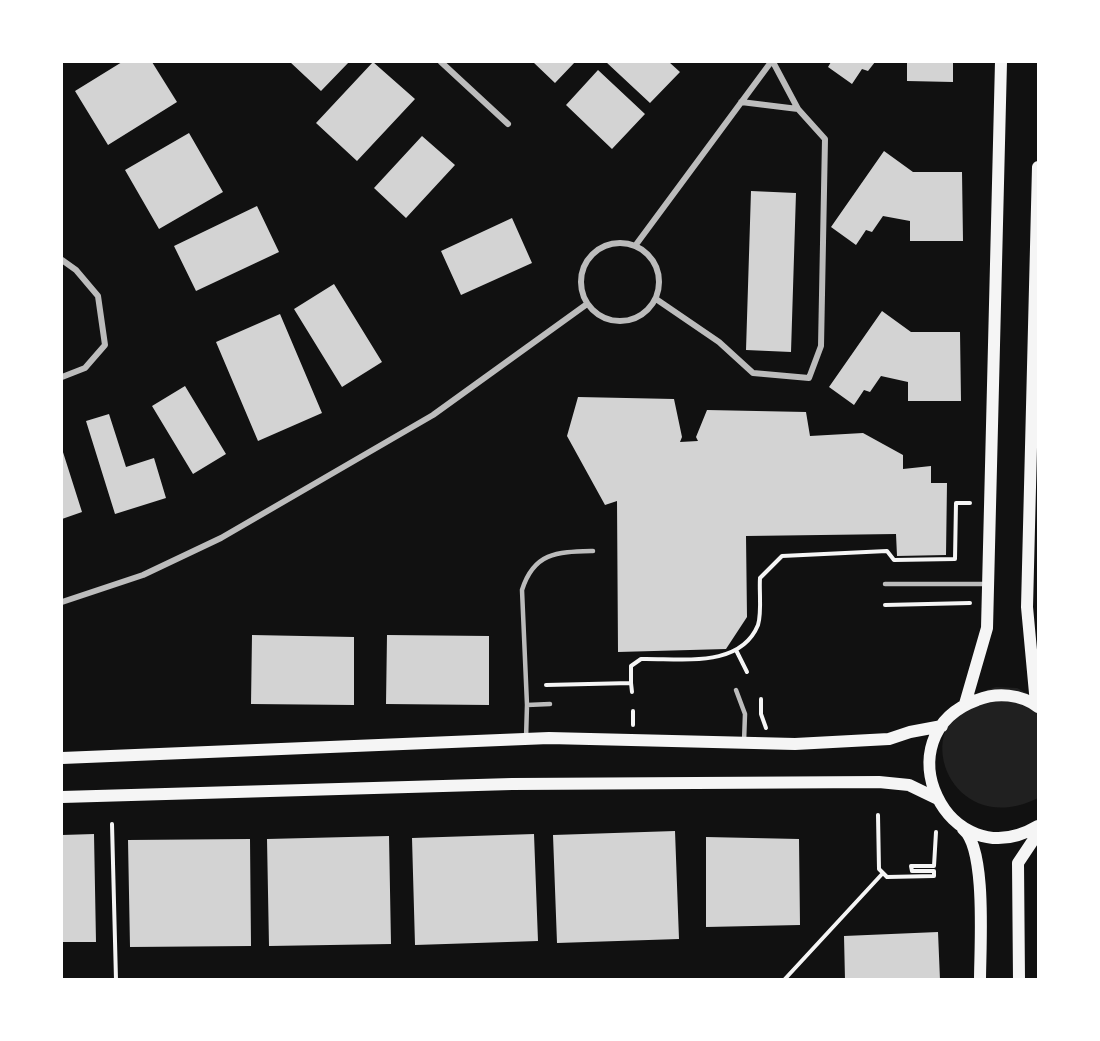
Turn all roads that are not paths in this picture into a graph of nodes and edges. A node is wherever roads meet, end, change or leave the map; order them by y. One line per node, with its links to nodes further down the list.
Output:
1 (441, 62): 6 (street)
2 (772, 62): 4 (street); 5 (street)
3 (1001, 62): 17 (main road)
4 (741, 102): 5 (street); 8 (street)
5 (798, 109): 10 (street)
6 (508, 124)
7 (1038, 167): 13 (main road)
8 (635, 246): 10 (street); 11 (street)
9 (62, 260): 12 (street)
10 (656, 299): 11 (street)
11 (587, 304): 18 (street)
12 (62, 377)
13 (1036, 378): 14 (main road)
14 (1035, 497): 23 (main road)
15 (593, 551): 22 (lane)
16 (885, 584): 17 (lane)
17 (988, 584): 21 (main road)
18 (62, 602)
19 (736, 690): 26 (lane)
20 (550, 704): 22 (lane)
21 (965, 704): 23 (main road); 24 (main road)
22 (527, 705): 25 (lane)
23 (1037, 705)
24 (942, 726): 26 (main road); 29 (main road)
25 (526, 740): 26 (main road); 27 (main road)
26 (744, 742)
27 (62, 758)
28 (62, 797): 29 (main road)
29 (938, 799): 30 (main road)
30 (960, 826): 31 (main road); 33 (main road)
31 (1038, 826)
32 (1038, 833): 34 (main road)
33 (980, 980)
34 (1019, 980)

